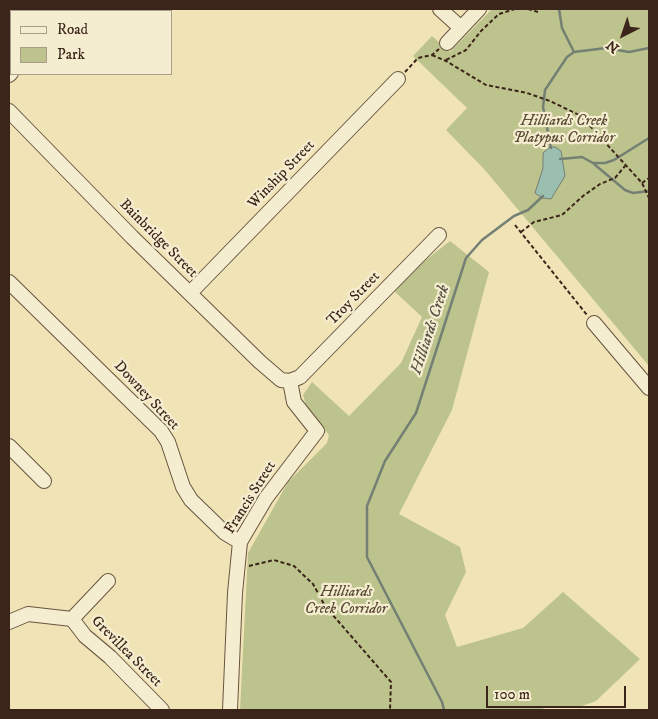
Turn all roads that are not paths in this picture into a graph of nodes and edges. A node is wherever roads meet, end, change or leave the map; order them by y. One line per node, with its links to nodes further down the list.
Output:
1 (440, 9): 3 (street)
2 (479, 9): 3 (street)
3 (460, 28): 4 (street)
4 (447, 43)
5 (398, 79): 9 (street, Winship Street)
6 (9, 111): 9 (street, Bainbridge Street)
7 (439, 235): 11 (street, Troy Street)
8 (9, 282): 15 (street, Downey Street)
9 (190, 293): 11 (street, Bainbridge Street)
10 (594, 323): 12 (street)
11 (290, 381): 15 (street, Francis Street)
12 (649, 388)
13 (9, 446): 14 (street)
14 (44, 481)
15 (240, 542): 20 (street, Francis Street)
16 (108, 581): 17 (street)
17 (72, 619): 18 (street, Grevillea Street); 19 (street, Grevillea Street)
18 (9, 622)
19 (162, 710)
20 (230, 710)

